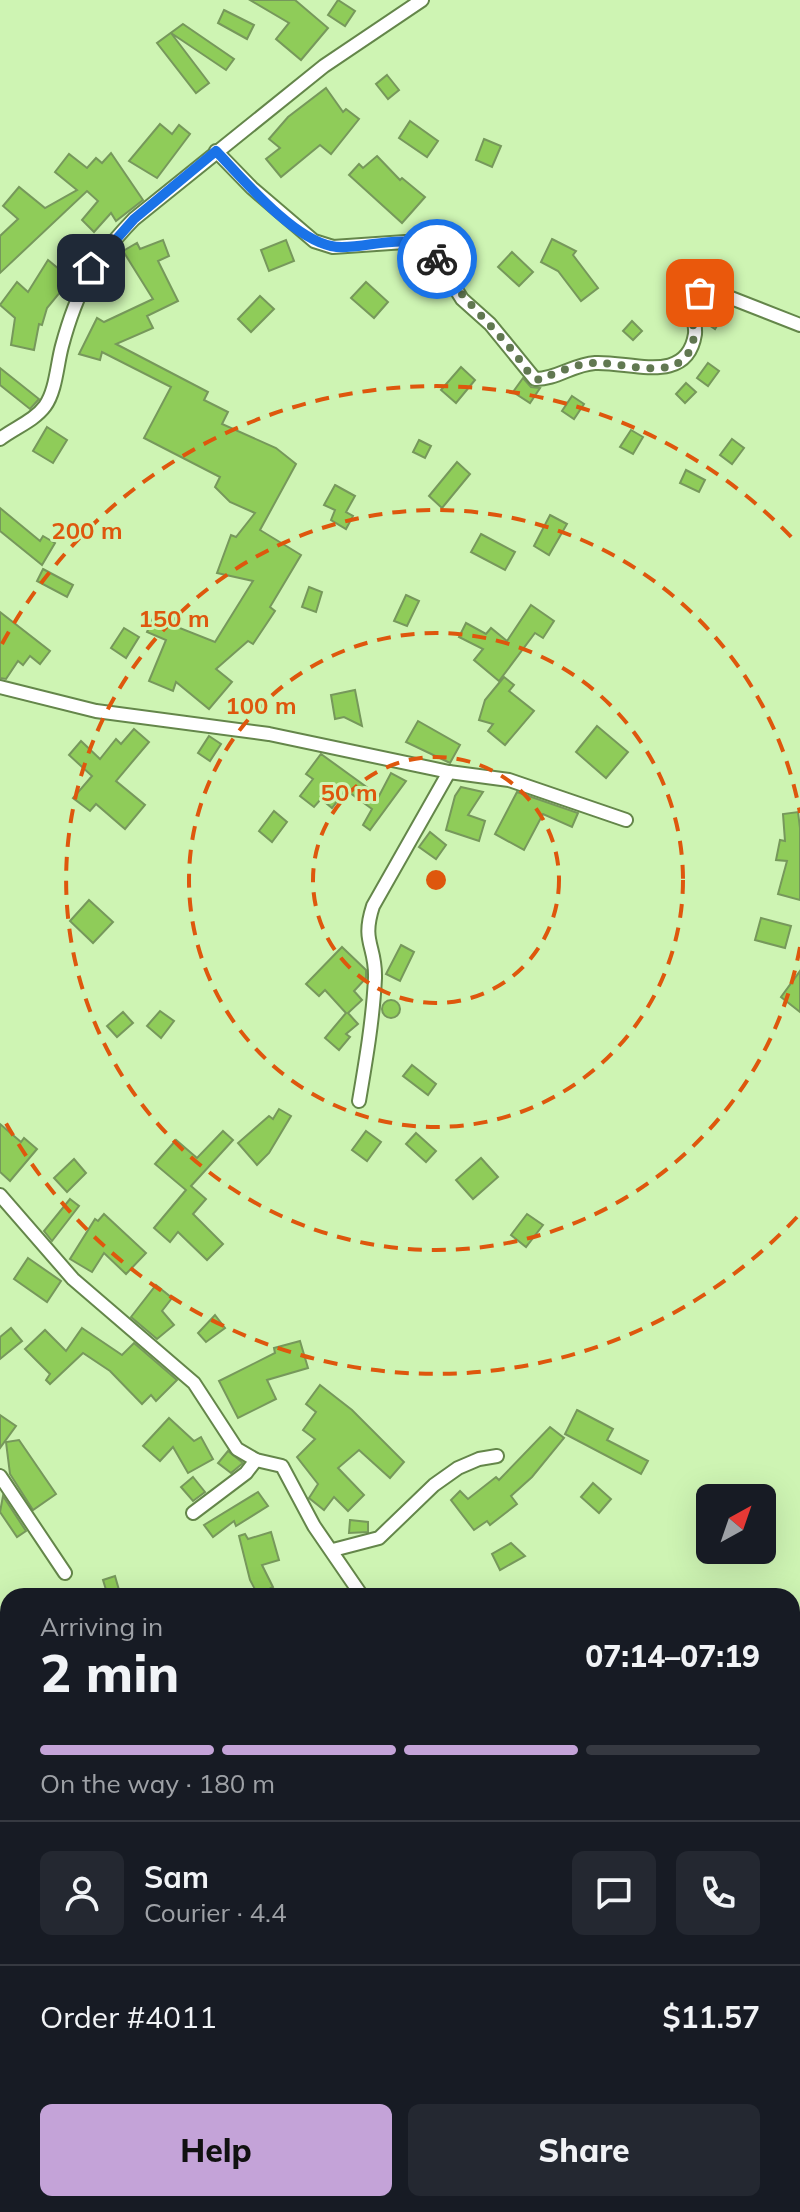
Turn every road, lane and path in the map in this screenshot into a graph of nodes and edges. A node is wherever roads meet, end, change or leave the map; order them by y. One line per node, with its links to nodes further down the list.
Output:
1 (422, 0): 2 (street)
2 (216, 151): 3 (street); 4 (street)
3 (800, 325)
4 (1, 436)
5 (0, 687): 6 (street)
6 (449, 772): 7 (street); 8 (street)
7 (626, 820)
8 (359, 1101)
9 (0, 1195): 11 (street)
10 (497, 1456): 14 (street)
11 (256, 1460): 13 (street); 14 (street)
12 (0, 1476): 15 (street)
13 (193, 1513)
14 (333, 1550): 16 (street)
15 (65, 1573)
16 (357, 1588)

